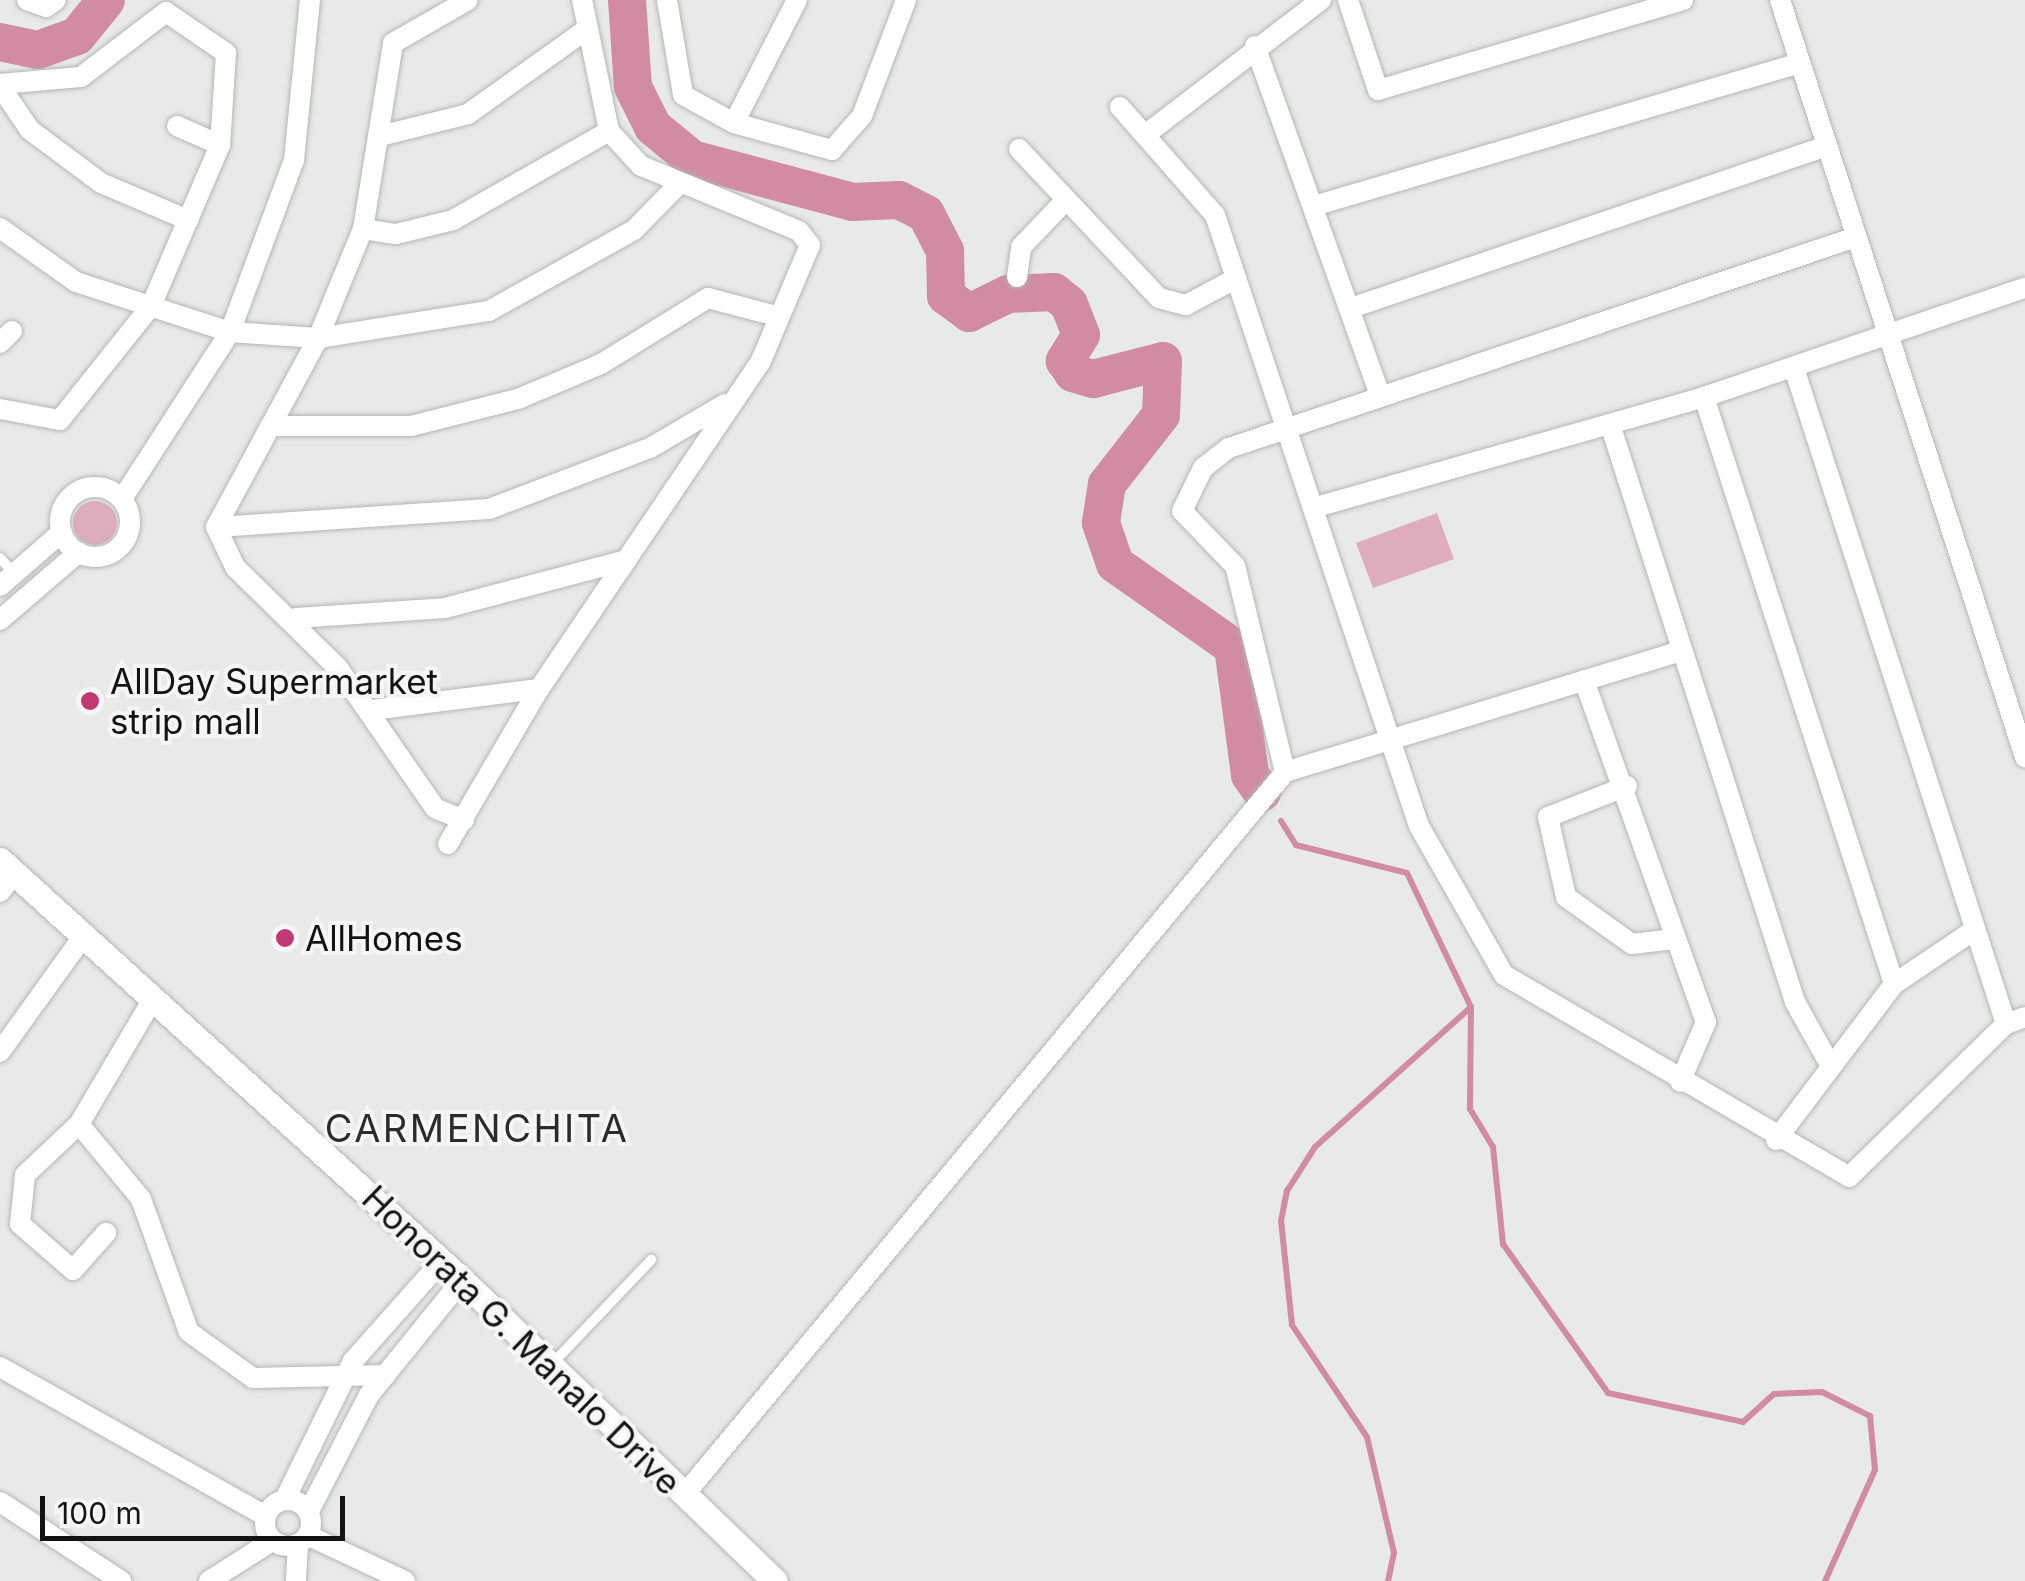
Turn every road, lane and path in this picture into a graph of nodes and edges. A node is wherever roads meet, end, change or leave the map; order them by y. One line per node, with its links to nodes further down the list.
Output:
1 (26, 0): 2 (street)
2 (56, 0)
3 (310, 0): 39 (street)
4 (468, 0): 22 (street)
5 (582, 0): 13 (street)
6 (797, 0): 18 (street)
7 (906, 0): 18 (street)
8 (1321, 0): 14 (street)
9 (1348, 0): 10 (street)
10 (1683, 0)
11 (1780, 0): 15 (street)
12 (672, 5): 18 (street)
13 (587, 28): 20 (street); 22 (street)
14 (1255, 46): 21 (street); 28 (street)
15 (1800, 63): 24 (street); 28 (street)
16 (0, 85): 23 (street); 29 (street)
17 (1120, 107): 21 (street)
18 (734, 122)
19 (176, 126): 23 (street)
20 (609, 131): 26 (street); 31 (street)
21 (1145, 134): 34 (street)
22 (384, 135): 31 (street)
23 (220, 144): 29 (street)
24 (1827, 146): 32 (street); 37 (street)
25 (1019, 148): 27 (street)
26 (680, 182): 38 (street); 41 (street)
27 (1065, 201): 33 (street); 34 (street)
28 (1317, 205): 37 (street)
29 (188, 220): 36 (street)
30 (0, 228): 36 (street)
31 (364, 229): 41 (street)
32 (1856, 236): 40 (street); 43 (street)
33 (1017, 277)
34 (1233, 280): 49 (street)
35 (2025, 288): 40 (street)
36 (150, 306): 39 (street); 46 (street)
37 (1351, 308): 43 (street)
38 (780, 317): 45 (street); 48 (street)
39 (230, 332): 41 (street); 50 (street)
40 (1891, 336): 42 (street); 64 (street)
41 (318, 338): 48 (street)
42 (1794, 368): 44 (street); 70 (street)
43 (1380, 396): 49 (street)
44 (1704, 396): 47 (street); 73 (street)
45 (732, 400): 52 (street); 55 (street)
46 (0, 410)
47 (1610, 424): 51 (street); 59 (street)
48 (270, 426): 52 (street)
49 (1287, 428): 51 (street); 65 (street)
50 (122, 499): 53 (street); 54 (street)
51 (1313, 508): 63 (street)
52 (216, 528): 57 (street)
53 (62, 532): 54 (street); 56 (street)
54 (79, 552): 58 (street)
55 (627, 560): 57 (street); 61 (street)
56 (5, 572)
57 (296, 618): 62 (street)
58 (0, 620)
59 (1680, 652): 60 (street); 77 (street)
60 (1584, 680): 63 (street); 66 (street)
61 (539, 689): 62 (street); 67 (street)
62 (372, 710): 67 (street)
63 (1391, 744): 65 (street); 78 (street)
64 (2025, 756)
65 (1285, 772): 89 (street)
66 (1627, 786): 72 (street); 72 (street)
67 (464, 820): 68 (street)
68 (448, 844)
69 (5, 875): 71 (street, Honorata G. Manalo Drive)
70 (1974, 930): 73 (street); 75 (street)
71 (84, 935): 74 (street, Honorata G. Manalo Drive); 76 (street)
72 (1674, 939): 78 (street)
73 (1894, 984): 77 (street)
74 (153, 998): 79 (street); 83 (street, Honorata G. Manalo Drive)
75 (2015, 1020): 80 (street)
76 (0, 1052)
77 (1828, 1060): 80 (street)
78 (1680, 1082): 80 (street)
79 (79, 1124): 81 (street); 88 (street)
80 (1776, 1140)
81 (106, 1234)
82 (651, 1260): 85 (lane)
83 (441, 1262): 84 (street, Honorata G. Manalo Drive); 88 (street)
84 (462, 1280): 85 (street, Honorata G. Manalo Drive); 87 (street)
85 (551, 1364): 89 (street, Honorata G. Manalo Drive)
86 (0, 1367): 93 (street)
87 (386, 1375): 88 (street); 92 (street)
88 (341, 1381): 90 (street)
89 (684, 1495): 100 (street, Honorata G. Manalo Drive)
90 (285, 1499): 92 (street); 93 (street)
91 (0, 1502): 96 (street)
92 (309, 1510): 95 (street)
93 (266, 1516): 94 (street)
94 (272, 1541): 95 (street); 97 (street)
95 (303, 1541): 98 (street); 99 (street)
96 (121, 1581)
97 (210, 1581)
98 (296, 1581)
99 (405, 1581)
100 (775, 1581)

